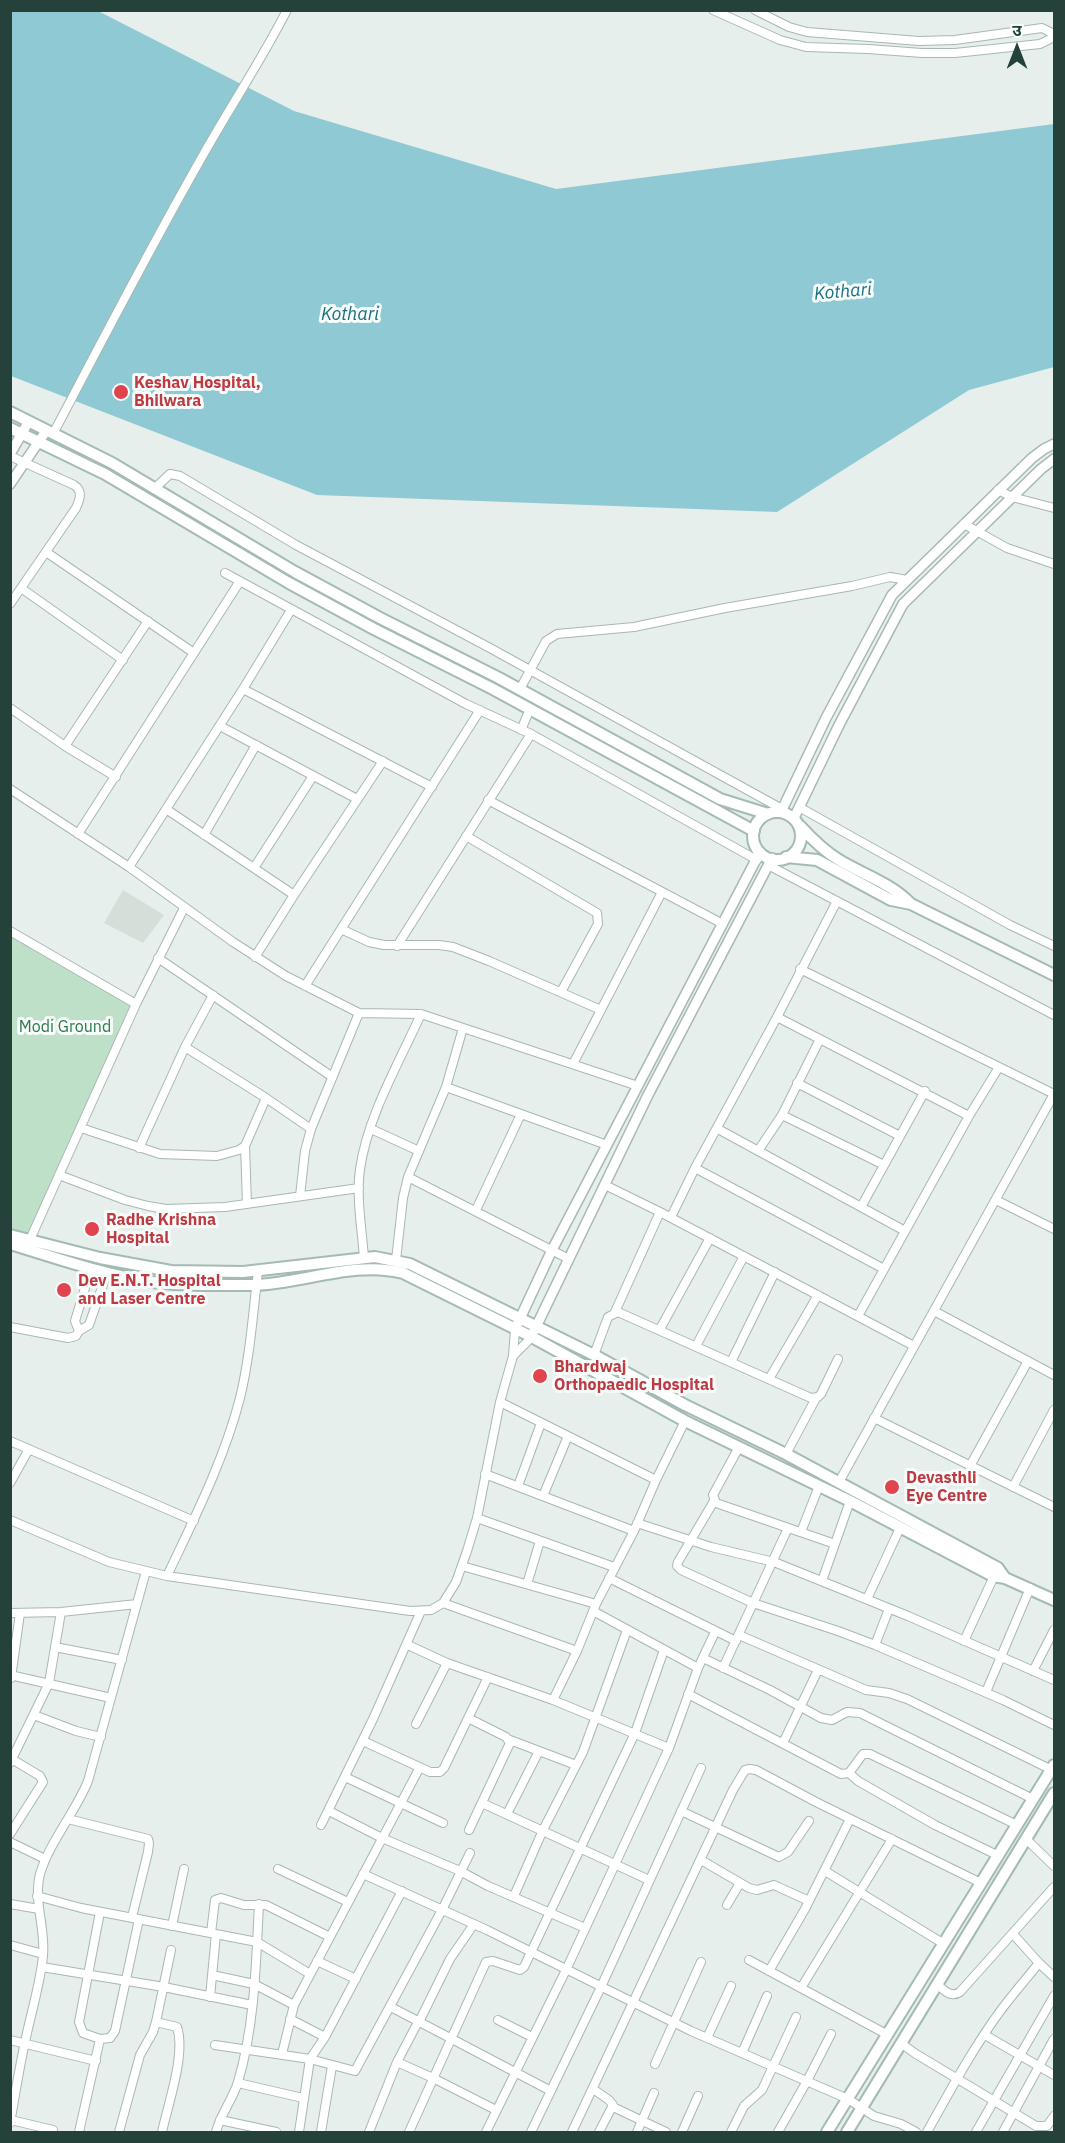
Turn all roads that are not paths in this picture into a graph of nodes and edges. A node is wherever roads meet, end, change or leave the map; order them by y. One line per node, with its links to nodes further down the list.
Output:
1 (287, 10): 8 (street)
2 (713, 10): 4 (street)
3 (755, 10): 4 (street)
4 (1054, 36)
5 (10, 412): 6 (main road)
6 (29, 422): 8 (main road); 9 (street)
7 (10, 428): 9 (main road)
8 (50, 433): 10 (street); 16 (main road)
9 (21, 434): 10 (main road); 12 (street)
10 (39, 443): 14 (street); 37 (main road)
11 (1054, 444): 17 (street)
12 (10, 455): 14 (street)
13 (1054, 459): 18 (street)
14 (26, 463): 15 (street); 22 (street)
15 (10, 484)
16 (155, 488): 33 (street); 35 (main road)
17 (998, 490): 18 (street); 20 (street)
18 (1012, 497): 19 (street); 21 (street)
19 (1054, 508)
20 (964, 524): 21 (street); 25 (street)
21 (976, 532): 23 (street); 53 (street)
22 (46, 552): 27 (street); 30 (street)
23 (1054, 564)
24 (225, 573): 26 (street)
25 (907, 580): 33 (street); 55 (street)
26 (240, 581): 29 (street); 31 (street)
27 (21, 588): 28 (street); 32 (street)
28 (10, 604)
29 (291, 610): 34 (street); 38 (street)
30 (148, 621): 31 (street); 32 (street)
31 (194, 652): 47 (street)
32 (123, 660): 43 (street)
33 (529, 670): 35 (street); 55 (street)
34 (243, 689): 39 (street); 44 (street)
35 (520, 689): 45 (main road)
36 (10, 708): 43 (street)
37 (530, 709): 40 (street); 48 (main road)
38 (480, 710): 40 (street); 49 (street)
39 (219, 726): 42 (street); 54 (street)
40 (520, 730): 41 (street)
41 (531, 734): 52 (street); 62 (street)
42 (256, 745): 46 (street); 60 (street)
43 (65, 746): 47 (street)
44 (383, 761): 49 (street); 51 (street)
45 (665, 768): 48 (main road); 56 (main road)
46 (313, 776): 51 (street); 66 (street)
47 (116, 777): 59 (street)
48 (659, 779): 58 (main road)
49 (432, 787): 73 (street)
50 (10, 789): 59 (street)
51 (357, 799): 68 (street)
52 (488, 800): 61 (street); 67 (street)
53 (799, 807): 57 (street); 76 (street)
54 (166, 809): 60 (street); 65 (street)
55 (782, 811): 56 (main road); 57 (main road)
56 (768, 814): 58 (main road)
57 (796, 821): 63 (main road); 70 (main road)
58 (754, 831): 62 (main road)
59 (78, 834): 65 (street)
60 (204, 835): 66 (street)
61 (466, 836): 75 (street); 82 (street)
62 (758, 856): 64 (main road); 72 (street)
63 (786, 858): 64 (main road); 70 (main road)
64 (770, 862): 69 (street); 119 (street)
65 (129, 867): 71 (street)
66 (254, 868): 68 (street)
67 (662, 892): 72 (street); 85 (street)
68 (294, 895): 77 (street)
69 (837, 901): 79 (street); 88 (street)
70 (911, 904): 80 (main road)
71 (184, 908): 77 (street); 78 (street)
72 (723, 924): 97 (street)
73 (341, 929): 75 (street); 81 (street)
74 (10, 931): 84 (street)
75 (397, 946): 82 (street)
76 (1054, 946)
77 (255, 957): 81 (street)
78 (158, 958): 83 (street); 84 (street)
79 (800, 969): 89 (street); 94 (street)
80 (1054, 975)
81 (305, 986): 86 (street)
82 (561, 992): 85 (street)
83 (213, 995): 92 (street); 95 (street)
84 (136, 1004): 105 (street)
85 (601, 1010): 93 (street)
86 (359, 1013): 87 (street); 95 (street)
87 (421, 1014): 90 (street); 107 (street)
88 (1054, 1015)
89 (777, 1017): 91 (street); 108 (street)
90 (463, 1028): 93 (street); 98 (street)
91 (820, 1039): 96 (street); 99 (street)
92 (185, 1047): 101 (street); 112 (street)
93 (573, 1064): 97 (street)
94 (999, 1067): 100 (street); 104 (street)
95 (331, 1076): 106 (street)
96 (797, 1083): 103 (street); 109 (street)
97 (638, 1086): 110 (street)
98 (446, 1087): 102 (street); 113 (street)
99 (924, 1091): 104 (street); 109 (street)
100 (1054, 1094): 122 (street)
101 (266, 1098): 106 (street); 111 (street)
102 (520, 1114): 110 (street); 125 (street)
103 (782, 1115): 114 (street); 115 (street)
104 (969, 1116): 129 (street)
105 (81, 1128): 112 (street); 117 (street)
106 (310, 1129): 121 (street)
107 (370, 1129): 113 (street); 120 (street)
108 (717, 1129): 114 (street); 116 (street)
109 (900, 1136): 115 (street)
110 (607, 1145): 134 (street)
111 (245, 1146): 112 (street); 123 (street)
112 (139, 1148)
113 (419, 1151): 118 (street)
114 (758, 1151): 124 (street)
115 (884, 1165): 124 (street)
116 (695, 1168): 127 (street); 140 (street)
117 (59, 1175): 123 (street); 133 (street)
118 (408, 1177): 125 (street); 138 (street)
119 (605, 1185): 126 (street); 137 (street)
120 (359, 1188): 121 (street); 136 (street)
121 (300, 1196): 123 (street)
122 (996, 1200): 128 (street); 146 (street)
123 (247, 1204)
124 (861, 1207): 129 (street)
125 (476, 1210): 134 (street)
126 (660, 1212): 127 (street); 147 (street)
127 (671, 1217): 131 (street)
128 (1054, 1228)
129 (905, 1231): 140 (street)
130 (10, 1235): 133 (main road)
131 (710, 1238): 135 (street); 152 (street)
132 (10, 1244): 133 (main road)
133 (28, 1244): 139 (main road); 141 (main road)
134 (552, 1250): 137 (street); 149 (street)
135 (744, 1256): 142 (street); 156 (street)
136 (364, 1258): 138 (main road); 141 (main road)
137 (569, 1259): 150 (street)
138 (396, 1260): 149 (main road)
139 (91, 1268): 143 (main road); 154 (street)
140 (884, 1269): 148 (street)
141 (258, 1271): 144 (street)
142 (775, 1272): 145 (street); 162 (street)
143 (107, 1273): 144 (main road); 154 (street)
144 (256, 1285): 153 (main road); 190 (street)
145 (818, 1295): 148 (street); 164 (street)
146 (934, 1311): 157 (street); 161 (street)
147 (615, 1312): 152 (street); 158 (street)
148 (858, 1316): 157 (street)
149 (520, 1318): 150 (main road); 153 (street)
150 (536, 1326): 155 (street); 158 (main road)
151 (10, 1327): 154 (street)
152 (660, 1329): 156 (street)
153 (515, 1330): 155 (main road); 159 (street)
154 (79, 1331)
155 (532, 1337): 159 (street); 169 (main road)
156 (696, 1346): 162 (street)
157 (915, 1346): 168 (street)
158 (594, 1355): 175 (main road)
159 (513, 1356): 166 (street)
160 (838, 1359): 165 (street)
161 (1028, 1360): 163 (street); 176 (street)
162 (731, 1362): 164 (street)
163 (1054, 1375)
164 (769, 1379): 165 (street)
165 (816, 1398): 175 (street)
166 (500, 1402): 170 (street); 177 (street)
167 (1054, 1410): 183 (street)
168 (874, 1418): 176 (street); 179 (street)
169 (685, 1421): 173 (main road); 178 (street)
170 (541, 1423): 171 (street); 181 (street)
171 (567, 1436): 178 (street); 184 (street)
172 (10, 1441): 174 (street)
173 (739, 1447): 182 (main road); 185 (street)
174 (29, 1449): 180 (street); 190 (street)
175 (786, 1454): 179 (main road)
176 (970, 1466): 183 (street)
177 (485, 1474): 181 (street); 188 (street)
178 (656, 1479): 191 (street)
179 (839, 1482): 202 (main road)
180 (10, 1483)
181 (518, 1486): 184 (street)
182 (819, 1486): 186 (main road); 194 (street)
183 (1013, 1487): 187 (street)
184 (543, 1496): 191 (street)
185 (714, 1501): 192 (street); 196 (street)
186 (850, 1501): 193 (main road); 197 (street)
187 (1054, 1507)
188 (477, 1518): 195 (street); 199 (street)
189 (10, 1520): 201 (street)
190 (194, 1521): 203 (street)
191 (636, 1527): 196 (street); 200 (street)
192 (788, 1528): 194 (street); 198 (street)
193 (900, 1528): 202 (main road); 208 (street)
194 (801, 1532): 197 (street)
195 (540, 1541): 200 (street); 206 (street)
196 (692, 1541): 198 (street); 211 (street)
197 (835, 1544): 205 (street)
198 (774, 1562): 205 (street); 211 (street)
199 (462, 1566): 206 (street); 210 (street)
200 (614, 1567): 204 (street)
201 (146, 1571): 203 (street); 212 (street)
202 (996, 1572): 207 (main road); 222 (street)
203 (167, 1576): 215 (street)
204 (609, 1578): 213 (street); 220 (street)
205 (822, 1581): 208 (street)
206 (527, 1584): 213 (street)
207 (1030, 1588): 209 (main road); 228 (street)
208 (867, 1599): 214 (street)
209 (1054, 1600)
210 (443, 1603): 215 (street); 227 (street)
211 (753, 1603): 221 (street); 224 (street)
212 (137, 1604): 216 (street); 230 (street)
213 (594, 1608): 218 (street); 227 (street)
214 (889, 1609): 222 (street); 224 (street)
215 (421, 1611): 223 (street)
216 (61, 1612): 217 (street); 225 (street)
217 (15, 1613): 236 (street)
218 (627, 1630): 226 (street); 246 (street)
219 (1054, 1630): 235 (street)
220 (716, 1632): 221 (street); 229 (street)
221 (738, 1638): 233 (street); 234 (street)
222 (964, 1641): 228 (street)
223 (408, 1645): 231 (street); 253 (street)
224 (875, 1645): 240 (street)
225 (55, 1647): 230 (street); 239 (street)
226 (664, 1650): 232 (street); 250 (street)
227 (576, 1651): 243 (street)
228 (1000, 1657): 235 (street); 240 (street)
229 (703, 1658): 232 (street); 233 (street)
230 (122, 1660): 242 (street)
231 (447, 1663): 237 (street); 248 (street)
232 (698, 1668): 241 (street)
233 (723, 1668): 244 (street)
234 (818, 1670): 244 (street); 260 (street)
235 (1033, 1671): 238 (street)
236 (11, 1676): 239 (street)
237 (488, 1677): 243 (street); 247 (street)
238 (1054, 1680)
239 (49, 1683): 242 (street); 245 (street)
240 (986, 1692): 249 (street)
241 (688, 1694): 254 (street); 255 (street)
242 (111, 1698): 251 (street)
243 (553, 1700): 246 (street)
244 (800, 1707): 254 (street); 265 (street)
245 (34, 1715): 251 (street); 257 (street)
246 (597, 1717): 250 (street); 258 (street)
247 (468, 1718): 252 (street); 259 (street)
248 (416, 1724)
249 (1054, 1725)
250 (635, 1733): 255 (street); 285 (street)
251 (101, 1737): 271 (street)
252 (510, 1740): 256 (street); 267 (street)
253 (363, 1741): 259 (street); 263 (street)
254 (783, 1743): 262 (street)
255 (669, 1748): 290 (street)
256 (539, 1751): 258 (street); 270 (street)
257 (11, 1760): 280 (street)
258 (576, 1765): 279 (street)
259 (420, 1767): 266 (street)
260 (1053, 1767): 265 (main road)
261 (701, 1768): 269 (street)
262 (849, 1773): 275 (street); 287 (street)
263 (345, 1777): 266 (street); 268 (street)
264 (1054, 1793): 283 (main road)
265 (1033, 1800): 275 (main road)
266 (401, 1803): 274 (street); 281 (street)
267 (482, 1803): 270 (street); 278 (street)
268 (328, 1811): 276 (street); 281 (street)
269 (681, 1811): 277 (street); 297 (street)
270 (507, 1814): 279 (street)
271 (68, 1819): 288 (street); 314 (street)
272 (850, 1819): 277 (street); 282 (street); 295 (street)
273 (809, 1821): 277 (street)
274 (443, 1823)
275 (1017, 1825): 287 (main road)
276 (321, 1826)
277 (716, 1827): 289 (street)
278 (469, 1830)
279 (543, 1830): 285 (street); 304 (street)
280 (10, 1834)
281 (382, 1839): 294 (street); 296 (street)
282 (892, 1839): 299 (street); 302 (street)
283 (1026, 1839): 291 (street); 342 (main road)
284 (10, 1842): 288 (street)
285 (580, 1848): 290 (street); 313 (street)
286 (470, 1853): 294 (street)
287 (999, 1856): 299 (main road)
288 (45, 1859): 303 (street)
289 (701, 1860): 298 (street); 349 (street)
290 (615, 1864): 297 (street); 317 (street)
291 (1054, 1866)
292 (184, 1869): 316 (street)
293 (278, 1869): 306 (street)
294 (460, 1871): 304 (street); 311 (street)
295 (825, 1871): 302 (street); 305 (street)
296 (363, 1874): 301 (street); 306 (street)
297 (649, 1880): 344 (street)
298 (740, 1883): 305 (street); 309 (street)
299 (981, 1883): 322 (main road)
300 (1054, 1887): 319 (street)
301 (402, 1891): 311 (street); 338 (street)
302 (859, 1893): 322 (street); 345 (street)
303 (37, 1896): 310 (street); 312 (street)
304 (514, 1896): 313 (street)
305 (809, 1901): 333 (street)
306 (348, 1902): 320 (street)
307 (10, 1904): 310 (street)
308 (259, 1904): 318 (street); 320 (street); 321 (street)
309 (727, 1905)
310 (39, 1909): 326 (street)
311 (442, 1910): 315 (street); 352 (street)
312 (100, 1912): 314 (street); 335 (street)
313 (549, 1913): 317 (street); 325 (street)
314 (135, 1918): 316 (street); 339 (street)
315 (474, 1924): 325 (street); 357 (street)
316 (172, 1926): 318 (street)
317 (585, 1928): 332 (street)
318 (213, 1934): 321 (street); 336 (street)
319 (1013, 1934): 330 (street); 342 (street)
320 (330, 1937): 328 (street)
321 (257, 1942): 334 (street); 340 (street)
322 (944, 1944): 360 (main road)
323 (10, 1945): 326 (street)
324 (171, 1950): 343 (street)
325 (531, 1952): 332 (street); 366 (street)
326 (43, 1954): 331 (street)
327 (749, 1960): 333 (street)
328 (317, 1961): 334 (street); 338 (street)
329 (701, 1962): 358 (street)
330 (1039, 1963): 337 (street); 361 (street)
331 (42, 1967): 335 (street); 369 (street)
332 (566, 1970): 344 (street); 363 (street)
333 (769, 1971): 345 (street)
334 (309, 1974): 351 (street)
335 (87, 1975): 339 (street); 365 (street)
336 (212, 1975): 340 (street); 348 (street)
337 (1054, 1977)
338 (356, 1979): 362 (street)
339 (126, 1982): 343 (street); 365 (street)
340 (254, 1984): 350 (street); 351 (street)
341 (731, 1986): 364 (street)
342 (938, 1986): 370 (main road)
343 (164, 1987): 348 (street); 356 (street)
344 (600, 1987): 349 (street); 391 (street)
345 (801, 1988): 360 (street)
346 (767, 1996): 373 (street)
347 (1054, 1996): 375 (street)
348 (210, 1997): 350 (street)
349 (633, 2003): 358 (street); 390 (street)
350 (252, 2005): 372 (street)
351 (294, 2005): 354 (street)
352 (391, 2007): 357 (street); 380 (street)
353 (796, 2017): 381 (street)
354 (290, 2019): 362 (street); 374 (street)
355 (498, 2020): 363 (street)
356 (156, 2022): 408 (street); 409 (street)
357 (419, 2022): 366 (street); 378 (street)
358 (675, 2023): 364 (street); 379 (street)
359 (831, 2034): 388 (street)
360 (888, 2035): 395 (main road)
361 (985, 2035): 375 (street); 387 (street)
362 (325, 2037): 376 (street)
363 (532, 2037): 383 (street)
364 (707, 2038): 373 (street)
365 (100, 2039): 377 (street)
366 (451, 2039): 383 (street); 385 (street)
367 (1054, 2039): 382 (street)
368 (10, 2040): 369 (street)
369 (25, 2043): 377 (street); 386 (street)
370 (902, 2044): 387 (street); 398 (main road)
371 (215, 2045): 372 (street)
372 (246, 2049): 374 (street); 389 (street)
373 (742, 2053): 381 (street)
374 (282, 2054): 376 (street)
375 (1021, 2056): 382 (street); 396 (street)
376 (310, 2059): 380 (street); 394 (street)
377 (96, 2061): 407 (street)
378 (397, 2062): 385 (street); 414 (street)
379 (655, 2064)
380 (332, 2066): 413 (street)
381 (774, 2066): 388 (street); 423 (street)
382 (1039, 2066): 384 (street); 400 (street)
383 (515, 2073): 391 (street); 399 (street)
384 (1054, 2075)
385 (433, 2078): 399 (street); 415 (street)
386 (14, 2079): 402 (street)
387 (957, 2079): 396 (street); 428 (street)
388 (807, 2081): 395 (street); 424 (street)
389 (238, 2083): 394 (street); 401 (street)
390 (593, 2089): 397 (street); 418 (street)
391 (551, 2091): 417 (street)
392 (654, 2093): 404 (street)
393 (698, 2096): 422 (street)
394 (303, 2098): 412 (street)
395 (848, 2098): 398 (street); 425 (main road)
396 (994, 2102): 400 (street); 429 (street)
397 (613, 2107): 404 (street); 419 (street)
398 (863, 2108): 426 (main road); 427 (street)
399 (496, 2110): 416 (street)
400 (1014, 2113): 403 (street); 430 (street)
401 (220, 2120): 406 (street); 410 (street)
402 (11, 2121): 405 (street)
403 (1053, 2121)
404 (642, 2122): 420 (street); 421 (street)
405 (53, 2130)
406 (252, 2130): 411 (street)
407 (79, 2133)
408 (119, 2133)
409 (162, 2133)
410 (216, 2133)
411 (276, 2133)
412 (298, 2133)
413 (321, 2133)
414 (369, 2133)
415 (409, 2133)
416 (486, 2133)
417 (531, 2133)
418 (572, 2133)
419 (599, 2133)
420 (637, 2133)
421 (666, 2133)
422 (682, 2133)
423 (731, 2133)
424 (778, 2133)
425 (827, 2133)
426 (847, 2133)
427 (916, 2133)
428 (927, 2133)
429 (976, 2133)
430 (1003, 2133)

